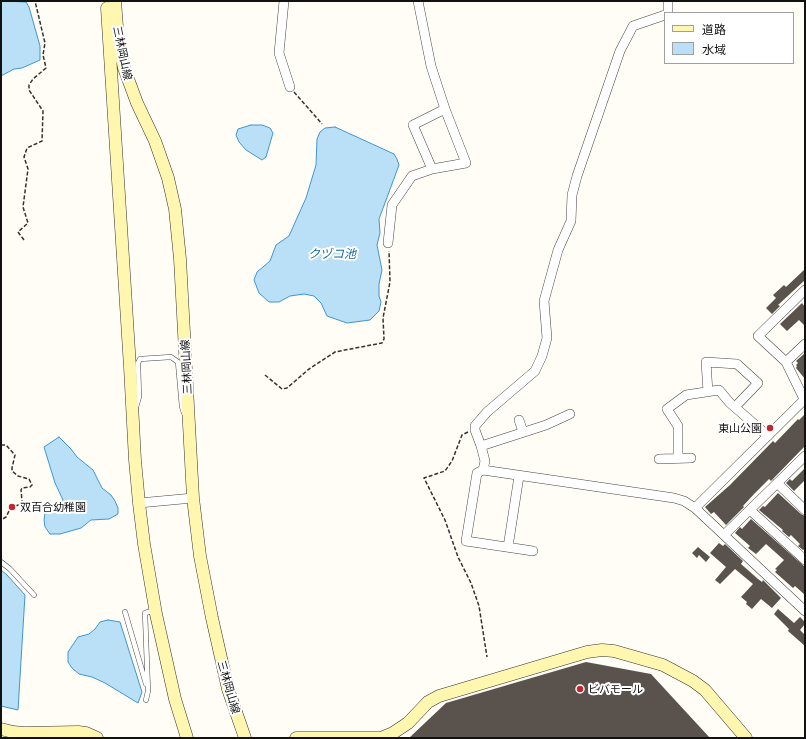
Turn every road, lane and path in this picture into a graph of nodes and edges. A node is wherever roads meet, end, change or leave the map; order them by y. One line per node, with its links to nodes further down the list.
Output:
1 (36, 1): 13 (path)
2 (106, 1): 23 (main road, 三林岡山線)
3 (115, 1): 25 (main road, 三林岡山線)
4 (284, 1): 9 (street)
5 (418, 1): 10 (street)
6 (668, 1): 7 (street)
7 (668, 12)
8 (664, 15): 29 (street)
9 (290, 87): 11 (path)
10 (445, 109): 12 (street); 12 (street)
11 (322, 124)
12 (432, 169): 14 (street)
13 (24, 240)
14 (388, 244): 18 (path)
15 (805, 290): 17 (street)
16 (805, 344): 17 (street)
17 (786, 362): 20 (street)
18 (265, 375)
19 (708, 392): 21 (street); 21 (street); 31 (street)
20 (805, 400): 27 (street)
21 (735, 407): 27 (street)
22 (570, 414): 26 (street)
23 (132, 418): 25 (lane); 38 (main road, 三林岡山線)
24 (519, 420): 26 (street)
25 (188, 422): 37 (main road, 三林岡山線)
26 (523, 432): 29 (street)
27 (768, 436): 39 (street)
28 (1, 445): 42 (path)
29 (482, 446): 34 (street)
30 (805, 456): 36 (street)
31 (678, 458): 32 (street); 33 (street)
32 (690, 458)
33 (659, 459)
34 (484, 470): 35 (street); 44 (street)
35 (519, 476): 39 (street); 44 (street)
36 (777, 483): 40 (street); 41 (street)
37 (193, 498): 38 (street); 59 (main road, 三林岡山線)
38 (139, 503): 49 (main road, 三林岡山線)
39 (695, 508): 43 (street)
40 (750, 510): 43 (street); 46 (street)
41 (805, 510)
42 (1, 520)
43 (724, 535): 50 (street)
44 (508, 547): 45 (street)
45 (533, 551)
46 (805, 560)
47 (1, 562): 48 (lane)
48 (34, 595)
49 (155, 610): 52 (lane); 58 (main road, 三林岡山線)
50 (805, 611)
51 (125, 612): 52 (lane)
52 (148, 691): 53 (lane)
53 (146, 700)
54 (1, 729): 55 (main road)
55 (63, 735): 57 (main road)
56 (394, 736): 60 (main road); 61 (main road)
57 (97, 738)
58 (187, 738)
59 (245, 738)
60 (296, 738)
61 (746, 738)

